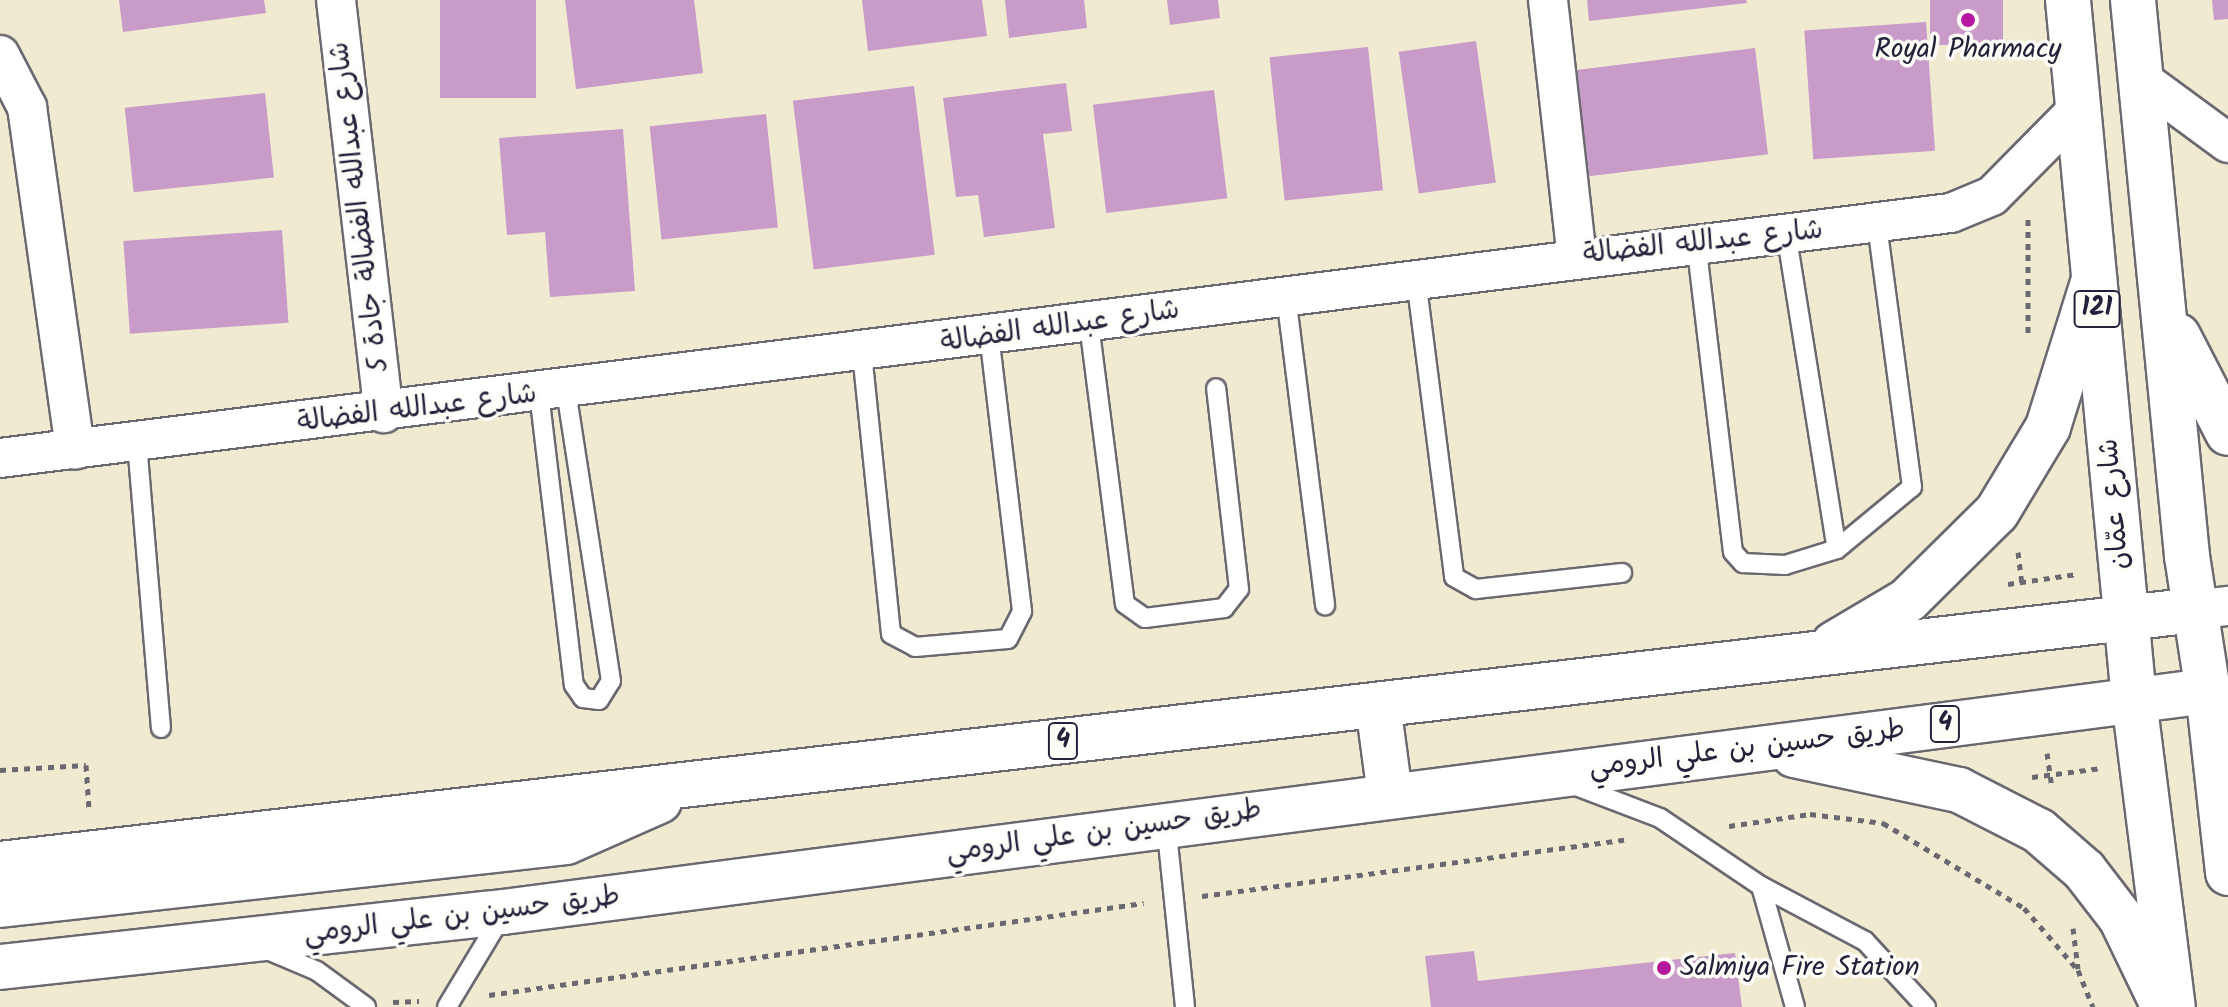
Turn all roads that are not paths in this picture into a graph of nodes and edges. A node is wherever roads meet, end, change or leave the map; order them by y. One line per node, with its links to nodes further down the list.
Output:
1 (336, 0): 22 (street, شارع عبدالله الفضالة جادة 5)
2 (1548, 0): 12 (street)
3 (2068, 0): 7 (main road, شارع عمّان / 121)
4 (2133, 0): 6 (main road, 121)
5 (0, 55): 25 (street)
6 (2141, 79): 8 (street); 16 (main road, 121)
7 (2080, 107): 9 (street, شارع عبدالله الفضالة); 14 (main road, شارع عمّان / 121)
8 (2228, 143)
9 (1877, 224): 10 (street, شارع عبدالله الفضالة); 27 (lane)
10 (1786, 232): 11 (street, شارع عبدالله الفضالة); 27 (lane)
11 (1696, 242): 12 (street, شارع عبدالله الفضالة); 27 (lane)
12 (1577, 257): 13 (street, شارع عبدالله الفضالة)
13 (1416, 279): 15 (street, شارع عبدالله الفضالة); 28 (lane)
14 (2094, 279): 31 (main road, شارع عمّان / 121); 32 (main road)
15 (1286, 296): 17 (street, شارع عبدالله الفضالة); 29 (lane)
16 (2163, 299): 23 (main road); 30 (main road, 121)
17 (1089, 324): 18 (street, شارع عبدالله الفضالة); 20 (lane)
18 (989, 336): 19 (street, شارع عبدالله الفضالة); 19 (lane)
19 (862, 353): 21 (street, شارع عبدالله الفضالة)
20 (1216, 388)
21 (552, 392): 21 (lane); 22 (street, شارع عبدالله الفضالة)
22 (384, 413): 24 (street, شارع عبدالله الفضالة)
23 (2228, 433)
24 (137, 443): 25 (street, شارع عبدالله الفضالة); 36 (lane)
25 (75, 450): 26 (street, شارع عبدالله الفضالة)
26 (0, 458)
27 (1837, 549)
28 (1622, 573)
29 (1325, 606)
30 (2211, 608): 31 (main road, 4); 33 (main road, 121)
31 (2126, 619): 32 (main road, 4); 34 (main road, شارع عمّان / 121)
32 (1810, 655): 35 (main road, 4)
33 (2218, 690): 34 (main road, طريق حسين بن علي الرومي / 4); 43 (main road, 121)
34 (2134, 700): 37 (main road, طريق حسين بن علي الرومي / 4); 55 (main road, شارع عمّان / 121)
35 (1378, 705): 39 (main road, 4); 40 (main road)
36 (161, 728)
37 (1756, 748): 38 (main road, طريق حسين بن علي الرومي / 4); 54 (main road)
38 (1546, 775): 40 (main road, طريق حسين بن علي الرومي / 4); 44 (lane)
39 (697, 783): 42 (main road, 4); 45 (main road)
40 (1390, 795): 41 (main road, طريق حسين بن علي الرومي / 4)
41 (1166, 823): 46 (main road, طريق حسين بن علي الرومي / 4); 51 (lane)
42 (0, 864)
43 (2228, 873)
44 (1761, 886): 52 (lane); 53 (lane)
45 (0, 905)
46 (503, 912): 47 (main road, طريق حسين بن علي الرومي / 4); 49 (lane)
47 (248, 941): 48 (main road, طريق حسين بن علي الرومي / 4); 50 (lane)
48 (0, 967)
49 (450, 1004)
50 (364, 1005)
51 (1185, 1007)
52 (1795, 1007)
53 (1926, 1007)
54 (2164, 1007)
55 (2173, 1007)

